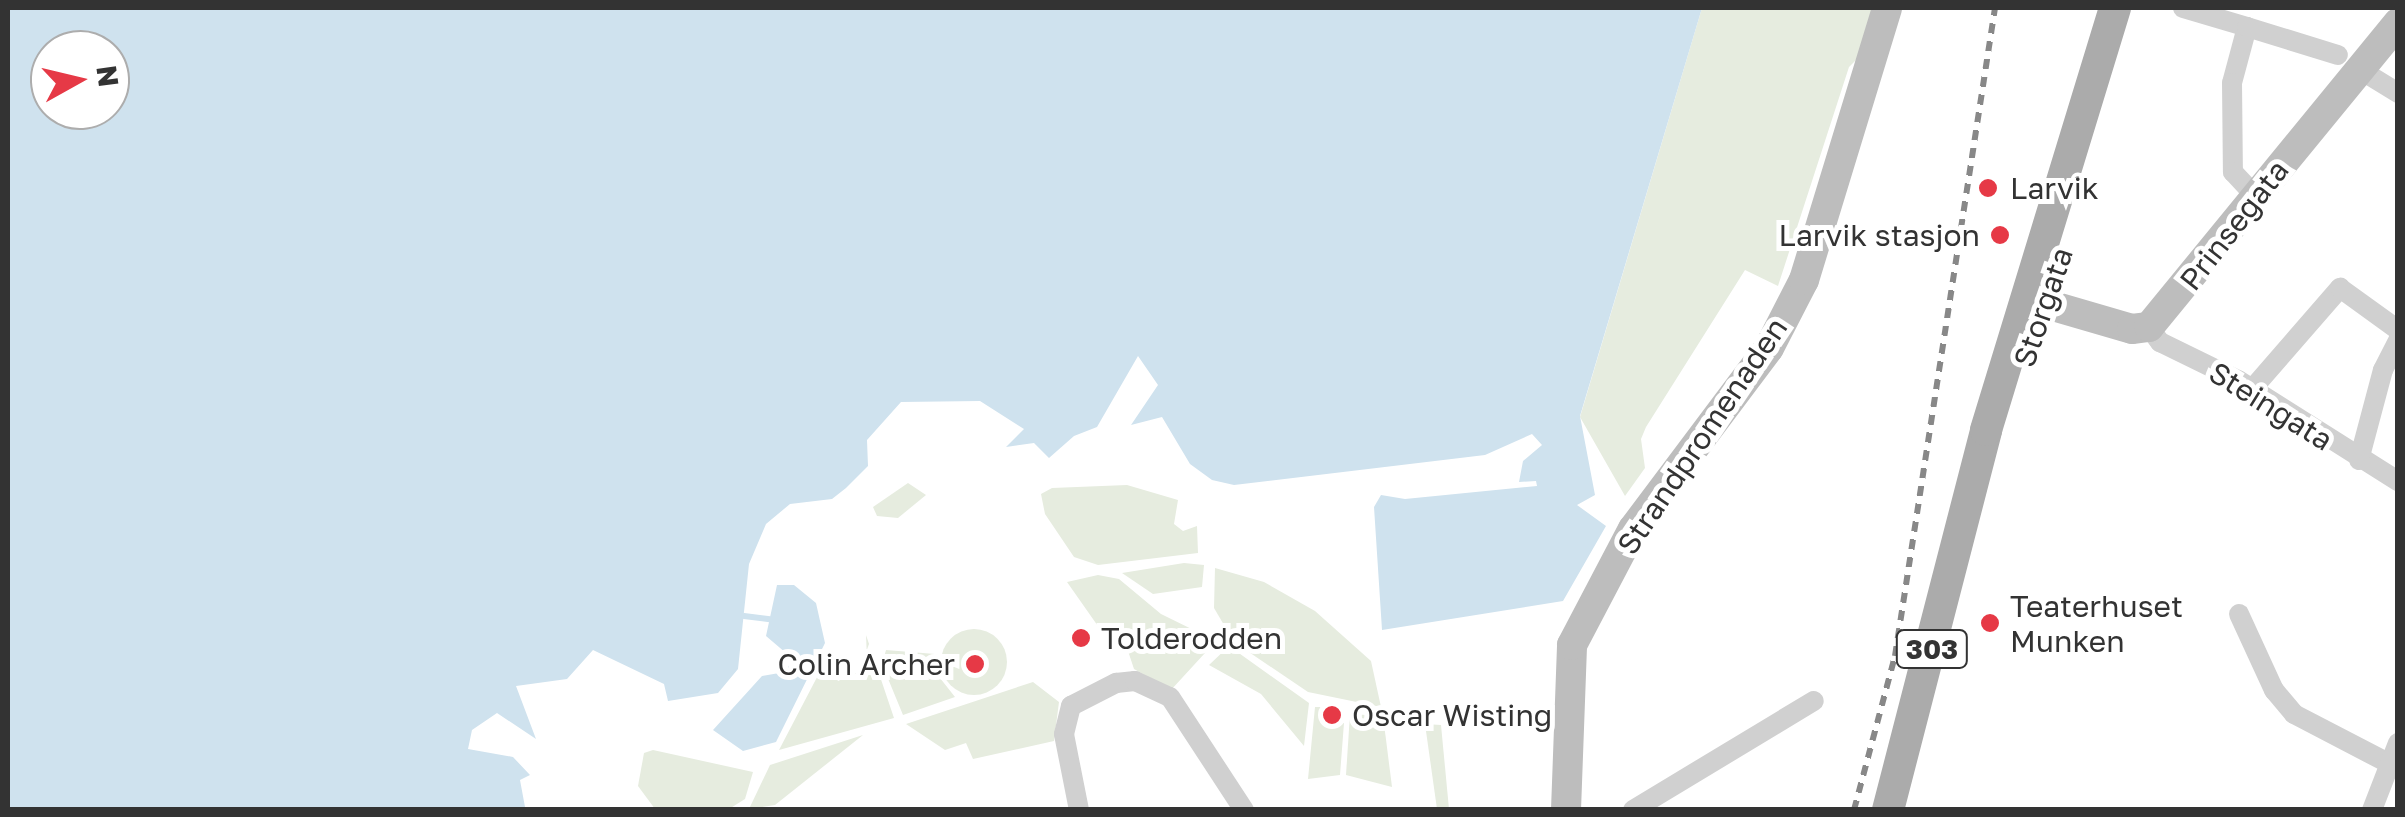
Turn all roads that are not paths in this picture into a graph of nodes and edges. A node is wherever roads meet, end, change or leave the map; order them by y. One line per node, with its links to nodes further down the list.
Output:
1 (1887, 8): 24 (main road, Strandpromenaden)
2 (2115, 8): 10 (main road, Storgata / 303)
3 (2136, 8): 10 (main road, Storgata / 303)
4 (2182, 8): 6 (street)
5 (2398, 23): 7 (main road, Prinsegata)
6 (2246, 27): 7 (street); 9 (street)
7 (2349, 62): 8 (street); 9 (main road, Prinsegata)
8 (2398, 93)
9 (2256, 197): 11 (main road, Prinsegata)
10 (2037, 301): 11 (main road); 25 (main road, Storgata / 303)
11 (2149, 327): 14 (street, Steingata)
12 (2398, 330): 14 (street)
13 (2398, 340): 15 (street)
14 (2252, 388): 15 (street, Steingata)
15 (2359, 460): 16 (street, Steingata)
16 (2398, 481)
17 (2240, 614): 20 (street)
18 (1814, 701): 21 (street)
19 (2398, 743): 20 (street)
20 (2388, 763): 26 (street)
21 (1638, 808)
22 (1079, 810): 23 (street)
23 (1244, 810)
24 (1566, 810)
25 (1888, 810)
26 (2372, 810)

